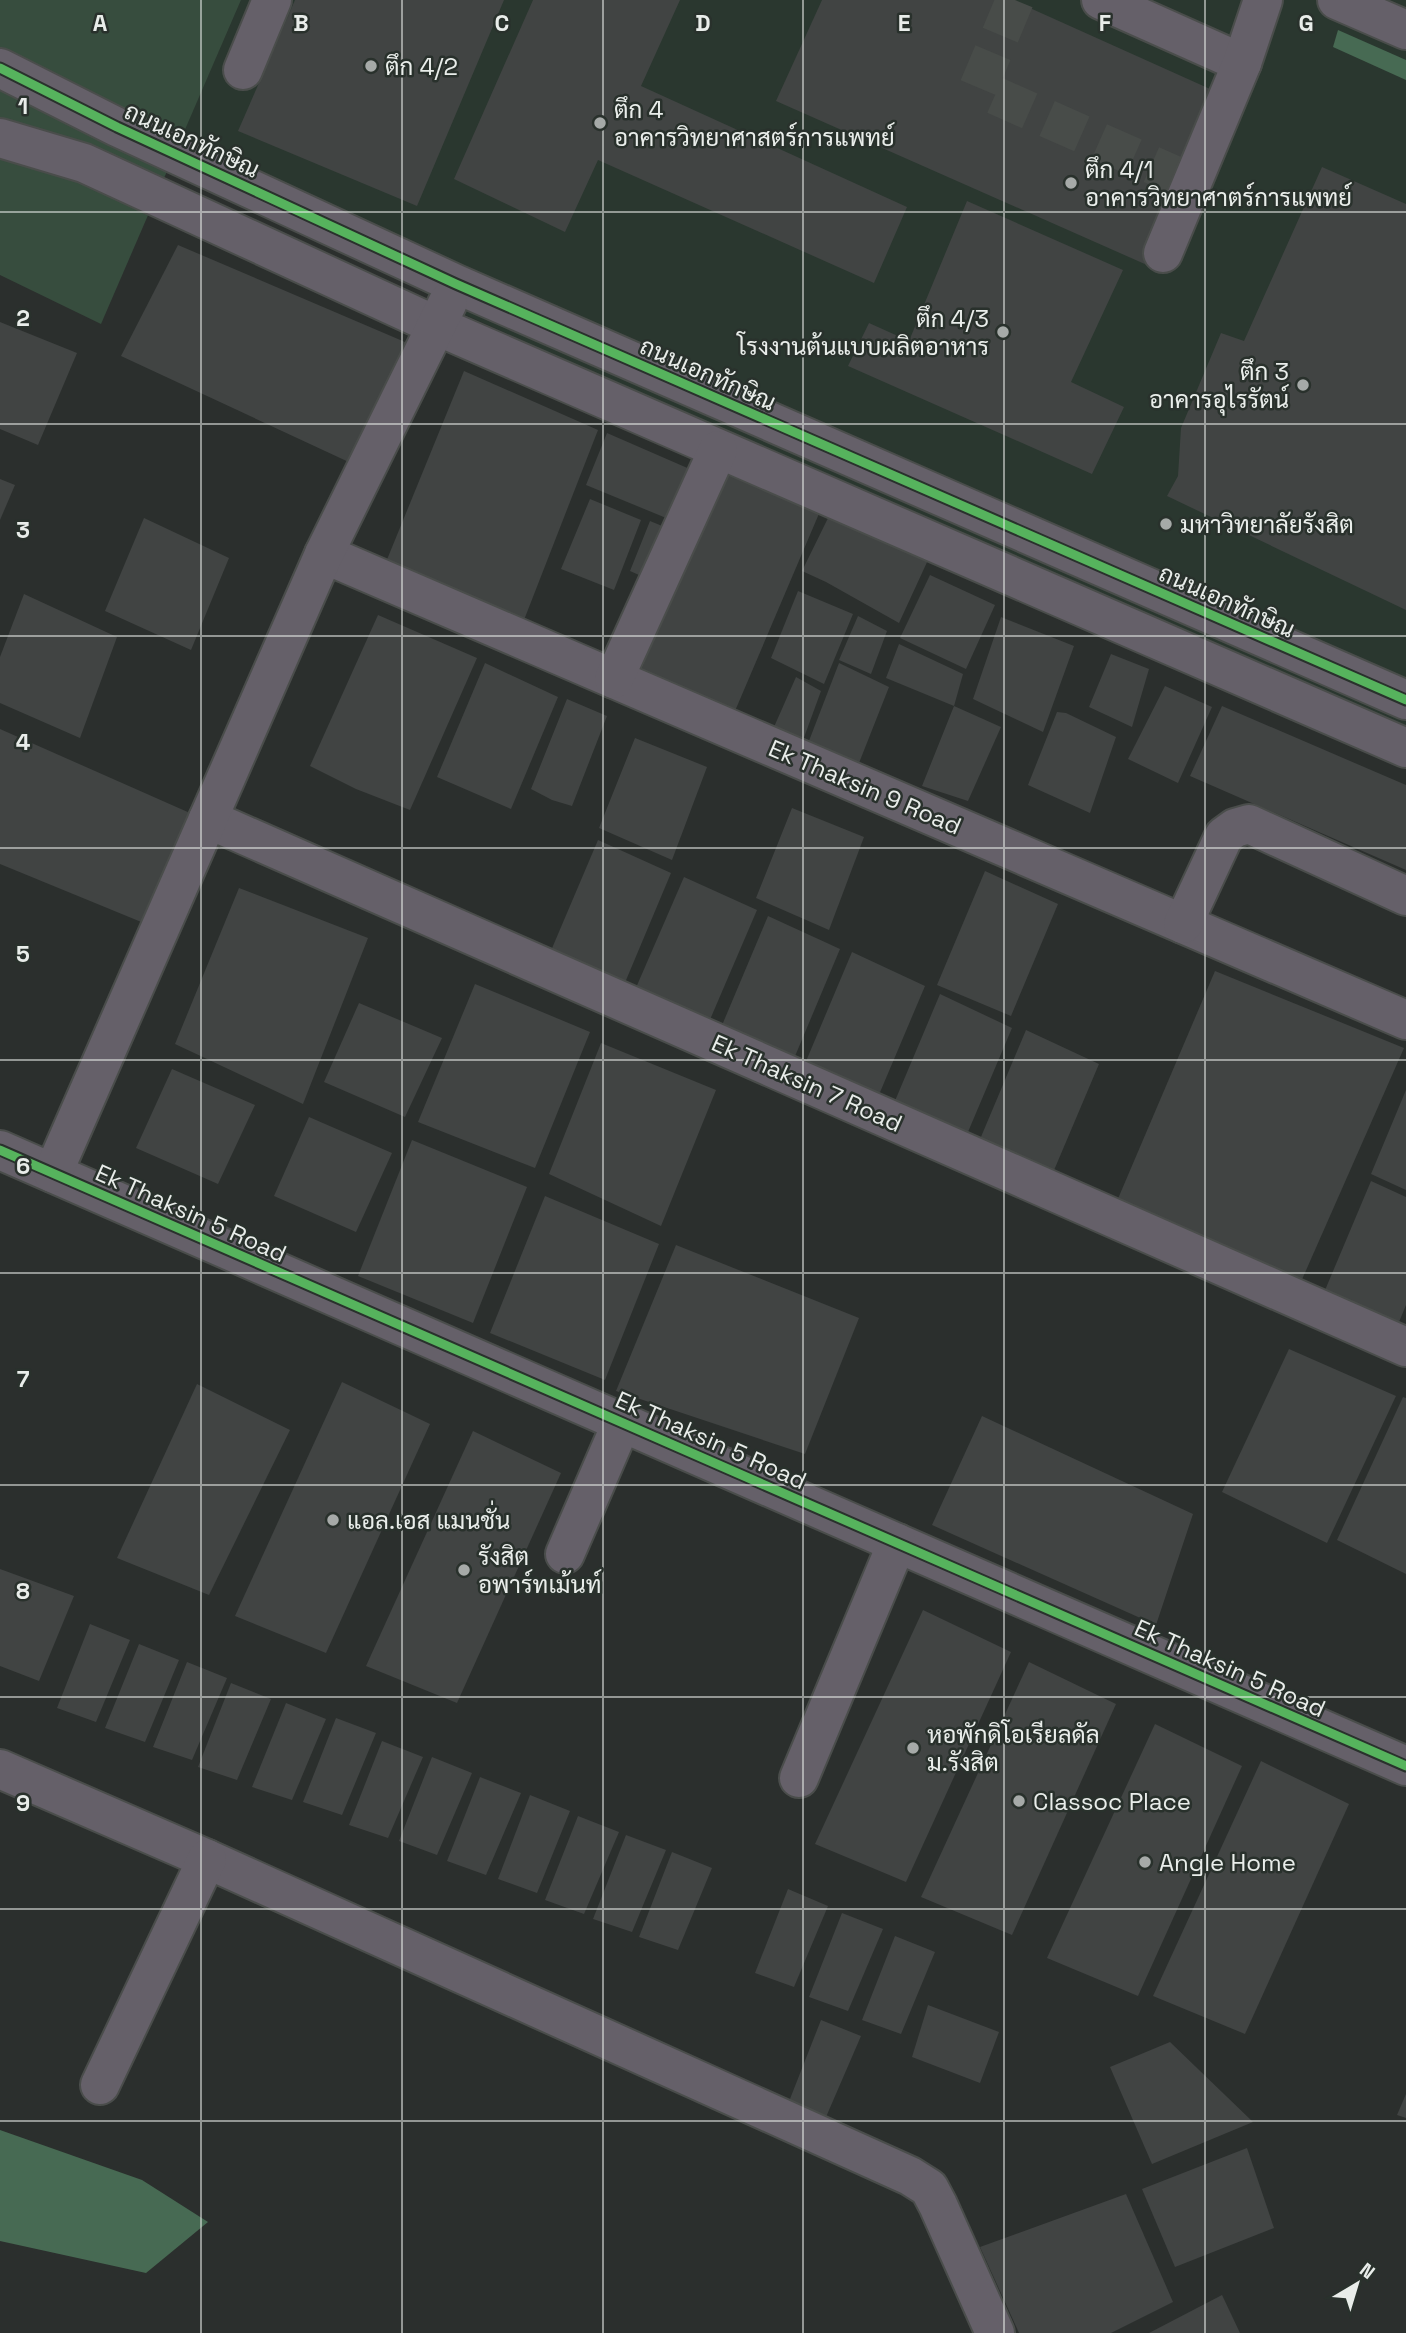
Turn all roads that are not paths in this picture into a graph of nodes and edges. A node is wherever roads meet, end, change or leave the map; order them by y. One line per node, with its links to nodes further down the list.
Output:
1 (272, 0): 8 (street)
2 (1101, 0): 6 (street)
3 (1263, 0): 6 (street)
4 (1337, 0): 5 (street)
5 (1406, 30)
6 (1242, 63): 10 (street)
7 (0, 68): 11 (street, ถนนเอกทักษิณ)
8 (243, 70)
9 (0, 138): 12 (street)
10 (1163, 253)
11 (456, 284): 12 (street); 16 (street, ถนนเอกทักษิณ)
12 (437, 326): 13 (street); 14 (street)
13 (718, 450): 15 (street); 17 (street)
14 (324, 554): 15 (street, Ek Thaksin 9 Road); 18 (street)
15 (614, 679): 20 (street, Ek Thaksin 9 Road)
16 (1406, 701)
17 (1406, 748)
18 (208, 819): 23 (street); 24 (street, Ek Thaksin 7 Road)
19 (1406, 896): 20 (street)
20 (1183, 924): 21 (street, Ek Thaksin 9 Road)
21 (1406, 1020)
22 (0, 1150): 23 (street, Ek Thaksin 5 Road)
23 (53, 1173): 25 (street, Ek Thaksin 5 Road)
24 (1406, 1346)
25 (622, 1422): 26 (street, Ek Thaksin 5 Road); 27 (street)
26 (897, 1543): 28 (street, Ek Thaksin 5 Road); 30 (street)
27 (565, 1554)
28 (1406, 1766)
29 (0, 1769): 31 (street)
30 (799, 1778)
31 (207, 1859): 32 (street); 33 (street)
32 (100, 2085)
33 (995, 2333)

